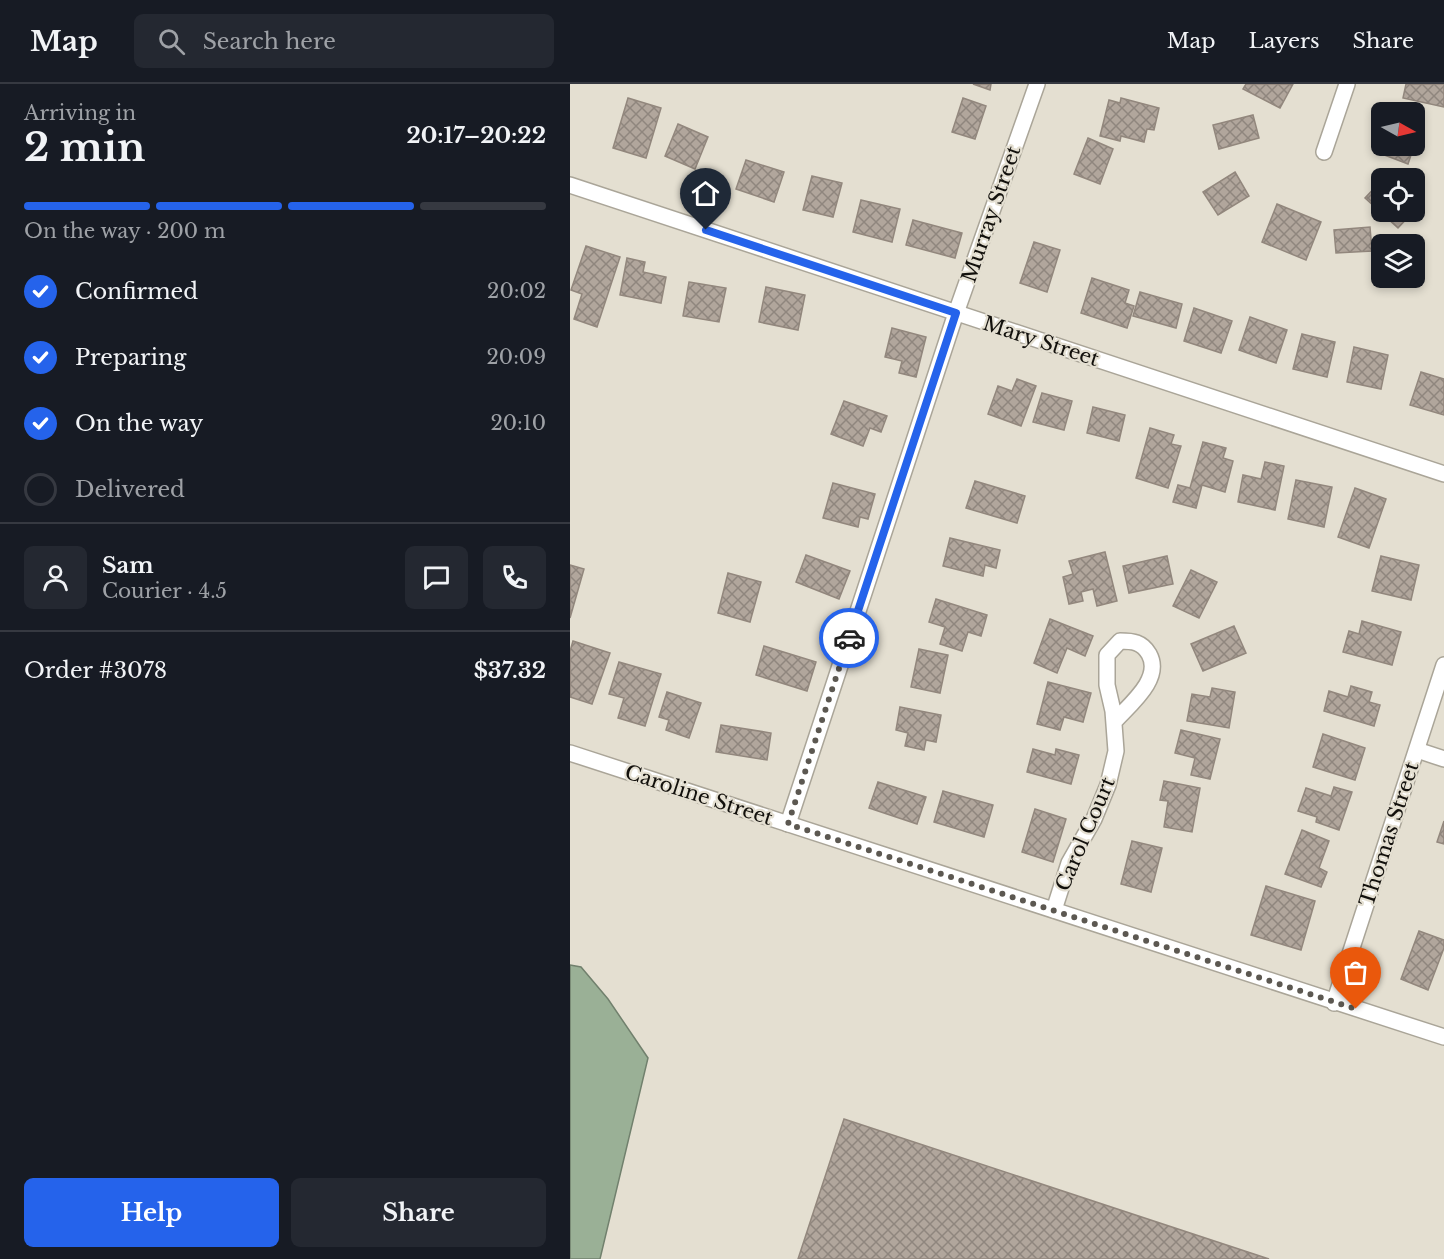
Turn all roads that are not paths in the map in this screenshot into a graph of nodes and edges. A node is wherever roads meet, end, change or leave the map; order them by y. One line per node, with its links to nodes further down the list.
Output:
1 (1037, 84): 5 (street, Murray Street)
2 (1347, 84): 3 (street)
3 (1324, 152)
4 (570, 185): 5 (street, Mary Street)
5 (956, 313): 6 (street, Mary Street); 12 (street, Murray Street)
6 (1444, 474)
7 (1444, 665): 9 (street, Thomas Street)
8 (1114, 722): 8 (street, Carol Court); 13 (street, Carol Court)
9 (1417, 750): 11 (street); 14 (street, Thomas Street)
10 (570, 753): 12 (street, Caroline Street)
11 (1444, 759)
12 (788, 824): 13 (street, Caroline Street)
13 (1054, 910): 14 (street, Caroline Street)
14 (1334, 1002): 15 (street, Caroline Street)
15 (1444, 1037)

